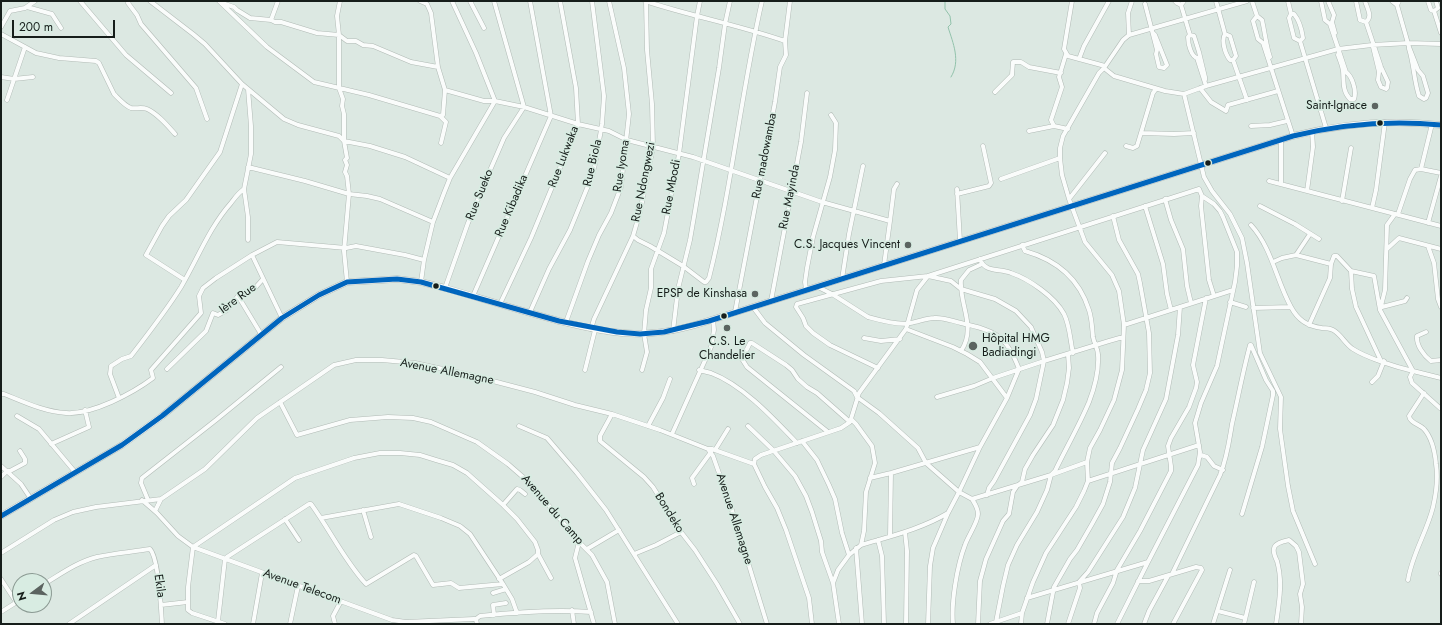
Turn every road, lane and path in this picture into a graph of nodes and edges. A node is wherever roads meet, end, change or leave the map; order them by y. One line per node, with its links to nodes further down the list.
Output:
1 (35, 1): 39 (street)
2 (80, 1): 95 (street)
3 (129, 1): 105 (street)
4 (150, 1): 86 (street)
5 (278, 1): 46 (street)
6 (340, 1): 58 (street)
7 (420, 1): 76 (street)
8 (452, 1): 100 (street)
9 (470, 1): 52 (street)
10 (494, 1): 101 (street)
11 (530, 1): 103 (street)
12 (560, 1): 108 (street, Rue Lukwaka)
13 (592, 1): 114 (street, Rue Biola)
14 (609, 1): 122 (street, Rue Iyoma)
15 (645, 1): 43 (street); 128 (street, Rue Ndongwezi)
16 (700, 1): 43 (street, Rue Mbodi)
17 (730, 1): 48 (street)
18 (762, 1): 53 (street)
19 (790, 1): 61 (street, Rue madowamba)
20 (1072, 1): 70 (street)
21 (1109, 1): 72 (street)
22 (1132, 1): 59 (street)
23 (1175, 1): 36 (street)
24 (1216, 1): 40 (street)
25 (1247, 1): 40 (street)
26 (1252, 1): 44 (street)
27 (1288, 1): 42 (street)
28 (1321, 1): 49 (street)
29 (1328, 1): 49 (street)
30 (1356, 1): 47 (street)
31 (1365, 1): 47 (street)
32 (1392, 1): 37 (street)
33 (1428, 1): 41 (street)
34 (1436, 1): 41 (street)
35 (220, 2): 46 (street); 88 (street)
36 (1182, 3): 45 (street)
37 (1398, 3): 65 (street)
38 (1145, 4): 54 (street)
39 (27, 8): 50 (street); 51 (street)
40 (1218, 9): 45 (street); 57 (street)
41 (1434, 11): 55 (street)
42 (1291, 14): 62 (street); 62 (street)
43 (697, 16): 48 (street); 131 (street, Rue Mbodi)
44 (1257, 16): 63 (street); 63 (street)
45 (1186, 19): 54 (street); 60 (street)
46 (271, 20): 58 (street)
47 (1366, 22): 66 (street)
48 (725, 24): 53 (street); 133 (street)
49 (1331, 24): 69 (street)
50 (1, 27)
51 (61, 28)
52 (484, 28)
53 (756, 31): 61 (street); 138 (street)
54 (1152, 31): 59 (street); 68 (street)
55 (1441, 33)
56 (1, 34): 67 (street)
57 (1225, 34): 74 (street); 74 (street)
58 (339, 35): 76 (street); 88 (street)
59 (1129, 35): 77 (street)
60 (1190, 35): 73 (street); 73 (street)
61 (785, 41): 143 (street, Rue madowamba)
62 (1300, 41): 71 (street)
63 (1264, 43): 75 (street)
64 (1441, 44): 65 (street)
65 (1409, 45): 66 (street); 78 (street)
66 (1373, 46): 69 (street); 80 (street)
67 (25, 47): 85 (street); 120 (street)
68 (1158, 50)
69 (1338, 50): 71 (street); 79 (street)
70 (1066, 54): 72 (street); 81 (street)
71 (1305, 58): 75 (street); 113 (street)
72 (1080, 59): 77 (street)
73 (1199, 60): 87 (street)
74 (1234, 60): 84 (street)
75 (1271, 66): 84 (street); 93 (street)
76 (438, 67): 92 (street)
77 (1104, 67): 91 (street); 115 (street)
78 (1416, 71): 78 (street)
79 (1344, 72): 79 (street)
80 (1381, 72)
81 (1061, 73): 94 (street); 111 (street)
82 (1, 77): 85 (street)
83 (33, 77): 85 (street)
84 (1240, 77): 87 (street); 99 (street)
85 (14, 79): 98 (street)
86 (242, 84): 90 (street); 193 (street)
87 (1206, 86): 89 (street)
88 (339, 88): 102 (street); 124 (street)
89 (1200, 88): 97 (street); 99 (street)
90 (248, 89): 124 (street); 136 (street)
91 (1156, 89): 97 (street); 118 (street)
92 (445, 90): 100 (street); 102 (street)
93 (1278, 91): 99 (street); 106 (street)
94 (995, 92)
95 (171, 93)
96 (807, 93): 149 (street, Rue Mayinda)
97 (1184, 94): 119 (street)
98 (7, 100)
99 (1247, 100)
100 (495, 101): 101 (street); 141 (street)
101 (524, 107): 103 (street); 197 (street, Rue Sueko)
102 (440, 116): 125 (street)
103 (551, 116): 108 (street); 203 (street, Rue Kibadika)
104 (831, 116): 155 (street)
105 (207, 119)
106 (1287, 121): 112 (street); 121 (street)
107 (1385, 122): 109 (highway); 113 (highway); 159 (street)
108 (578, 124): 114 (street); 210 (street, Rue Lukwaka)
109 (1432, 124): 110 (highway); 137 (street)
110 (1441, 125)
111 (1054, 126): 115 (street); 116 (street)
112 (1251, 126)
113 (1326, 128): 117 (highway)
114 (601, 129): 122 (street); 219 (street, Rue Biola)
115 (1068, 129): 132 (street)
116 (1029, 131)
117 (1312, 131): 121 (highway); 148 (street)
118 (1142, 133): 119 (street); 127 (street)
119 (1194, 133): 134 (street)
120 (175, 134)
121 (1292, 136): 123 (highway)
122 (627, 140): 128 (street); 224 (street, Rue Iyoma)
123 (1281, 140): 134 (highway); 146 (street)
124 (344, 141): 141 (street); 150 (street)
125 (441, 143)
126 (983, 146): 173 (street)
127 (1126, 146)
128 (653, 147): 131 (street); 170 (street, Rue Ndongwezi)
129 (1351, 148): 154 (street)
130 (1105, 153): 152 (street)
131 (678, 154): 133 (street); 179 (street, Rue Mbodi)
132 (1060, 158): 142 (street); 152 (street)
133 (704, 161): 138 (street); 188 (street)
134 (1202, 165): 156 (highway); 216 (street)
135 (863, 166): 160 (street)
136 (248, 167): 147 (street); 150 (street)
137 (1421, 169): 139 (street); 161 (street)
138 (731, 171): 143 (street); 188 (street)
139 (1441, 172)
140 (1441, 176): 165 (street)
141 (450, 178): 164 (street)
142 (1001, 179)
143 (759, 181): 149 (street); 220 (street, Rue madowamba)
144 (1269, 181): 146 (street)
145 (897, 184): 163 (street)
146 (1281, 184): 148 (street)
147 (244, 190): 172 (street); 193 (street)
148 (1307, 191): 154 (street)
149 (791, 192): 155 (street); 207 (street, Rue Mayinda)
150 (349, 194): 164 (street); 176 (street)
151 (1202, 196): 153 (street); 200 (street); 204 (street)
152 (1069, 199): 156 (street)
153 (1165, 199): 157 (street); 209 (street)
154 (1342, 201): 159 (street)
155 (822, 202): 160 (street); 199 (street)
156 (1072, 206): 168 (street); 173 (highway)
157 (1145, 206): 162 (street); 218 (street)
158 (1260, 206): 169 (street)
159 (1372, 208): 161 (street)
160 (854, 212): 163 (street); 192 (street)
161 (1396, 214): 165 (street); 177 (street)
162 (1113, 216): 168 (street); 222 (street)
163 (890, 221): 187 (street)
164 (433, 222): 183 (street)
165 (1428, 223): 167 (street)
166 (1251, 226): 184 (street)
167 (1441, 226)
168 (1079, 227): 174 (street); 227 (street)
169 (1310, 234): 171 (street); 181 (street)
170 (633, 236): 179 (street); 230 (street, Rue Ndongwezi)
171 (1319, 239)
172 (248, 240)
173 (960, 241): 187 (highway)
174 (1022, 245): 182 (street); 238 (street)
175 (1428, 246): 177 (street); 178 (street); 214 (street)
176 (346, 248): 180 (street); 183 (street); 194 (street)
177 (1386, 249): 217 (street)
178 (1441, 249)
179 (658, 252): 188 (street); 234 (street, Rue Mbodi)
180 (252, 255): 191 (street); 260 (street)
181 (1296, 255): 184 (street); 186 (street)
182 (980, 259): 185 (street); 190 (street)
183 (424, 260): 195 (street)
184 (1273, 262): 213 (street)
185 (982, 264): 198 (street); 240 (street)
186 (1331, 264): 189 (street); 228 (street)
187 (884, 265): 192 (highway)
188 (683, 266): 231 (street)
189 (1351, 271): 217 (street); 243 (street)
190 (928, 276): 198 (street); 201 (street); 225 (street)
191 (263, 279): 202 (street, Ière Rue); 221 (street)
192 (842, 279): 196 (highway)
193 (185, 280): 260 (street)
194 (347, 282): 195 (highway); 221 (highway)
195 (421, 282): 197 (highway)
196 (818, 286): 199 (highway); 201 (street)
197 (445, 288): 203 (highway)
198 (962, 289): 226 (street); 242 (street)
199 (806, 290): 207 (highway)
200 (1233, 290): 204 (street); 208 (street)
201 (832, 294): 225 (street); 245 (street)
202 (238, 296): 233 (street); 246 (street, Ière Rue)
203 (473, 296): 210 (highway)
204 (1214, 296): 205 (street)
205 (1206, 298): 209 (street); 281 (street)
206 (1407, 298): 217 (street)
207 (770, 301): 212 (highway)
208 (1230, 302): 211 (street); 276 (street)
209 (1191, 303): 215 (street)
210 (500, 304): 219 (highway)
211 (1246, 306)
212 (753, 307): 220 (highway); 258 (street)
213 (1291, 307): 216 (street); 228 (street)
214 (1441, 307)
215 (1180, 308): 218 (street); 286 (street)
216 (1253, 308): 332 (street)
217 (1381, 308): 251 (street)
218 (1171, 310): 222 (street)
219 (530, 312): 224 (highway)
220 (735, 312): 223 (highway)
221 (282, 318): 233 (highway)
222 (1147, 318): 227 (street); 292 (street)
223 (713, 319): 231 (highway); 249 (street)
224 (566, 322): 230 (highway)
225 (908, 324): 226 (street); 229 (street)
226 (967, 324): 239 (street); 250 (street)
227 (1124, 325): 235 (street)
228 (1309, 325): 243 (street)
229 (906, 329): 237 (street); 239 (street)
230 (593, 330): 234 (highway); 247 (street, Rue Ndongwezi)
231 (673, 331): 234 (highway)
232 (1426, 332): 241 (street)
233 (261, 334): 290 (highway)
234 (644, 334): 248 (street, Rue Mbodi)
235 (1123, 337): 238 (street); 283 (street)
236 (864, 338): 237 (street)
237 (900, 339): 245 (street)
238 (1096, 345): 240 (street); 293 (street)
239 (961, 351): 252 (street)
240 (1070, 354): 242 (street); 298 (street)
241 (1441, 360)
242 (1044, 361): 250 (street); 301 (street)
243 (1382, 361): 251 (street); 255 (street)
244 (281, 367): 306 (street)
245 (878, 368): 258 (street)
246 (167, 369)
247 (585, 370)
248 (642, 370)
249 (699, 370): 273 (street); 274 (street)
250 (1019, 370): 252 (street); 261 (street)
251 (1413, 371): 253 (street); 256 (street)
252 (993, 378): 259 (street); 261 (street)
253 (1441, 378)
254 (670, 379): 269 (street)
255 (1372, 382)
256 (1424, 393): 263 (street); 342 (street)
257 (1, 394): 264 (street)
258 (857, 397): 267 (street); 284 (street)
259 (937, 397)
260 (119, 398): 264 (street)
261 (1007, 398): 277 (street)
262 (280, 402): 265 (street, Avenue Allemagne); 303 (street, Avenue Allemagne); 322 (street, Avenue du Camp)
263 (1441, 409)
264 (85, 410): 275 (street)
265 (612, 414): 269 (street, Avenue Allemagne); 316 (street, Bondeko)
266 (17, 416): 275 (street)
267 (850, 420): 272 (street); 272 (street); 295 (street)
268 (519, 426): 315 (street)
269 (648, 426): 273 (street, Avenue Allemagne)
270 (748, 426): 278 (street)
271 (728, 429): 280 (street)
272 (828, 432): 274 (street)
273 (672, 434): 280 (street, Avenue Allemagne)
274 (800, 442): 278 (street); 329 (street)
275 (51, 444): 290 (street)
276 (1199, 444): 281 (street); 282 (street)
277 (980, 448): 284 (street); 299 (street)
278 (773, 450): 285 (street); 346 (street)
279 (20, 451): 289 (street)
280 (713, 451): 285 (street); 297 (street); 383 (street, Avenue Allemagne)
281 (1169, 455): 286 (street); 334 (street)
282 (1200, 456): 288 (street); 331 (street)
283 (1087, 462): 293 (street); 296 (street)
284 (926, 463): 291 (street); 299 (street)
285 (754, 464): 384 (street)
286 (1140, 464): 292 (street); 344 (street)
287 (1, 466): 289 (street)
288 (1223, 470): 311 (street); 337 (street)
289 (7, 471): 294 (street); 302 (street)
290 (75, 472): 302 (highway)
291 (891, 474): 295 (street); 318 (street)
292 (1111, 474): 296 (street); 350 (street)
293 (1051, 476): 298 (street); 371 (street)
294 (1, 477)
295 (870, 478): 324 (street)
296 (1088, 481): 353 (street)
297 (694, 484)
298 (1017, 486): 301 (street); 391 (street)
299 (959, 492): 304 (street); 310 (street)
300 (525, 494): 307 (street)
301 (988, 495): 304 (street)
302 (30, 499): 312 (highway)
303 (161, 499): 306 (street, Avenue Allemagne); 309 (street)
304 (972, 499): 390 (street)
305 (142, 500): 306 (street, Avenue Allemagne); 309 (street, Avenue Telecom); 326 (street, Avenue Allemagne)
306 (148, 500)
307 (503, 505): 323 (street); 327 (street)
308 (363, 510): 313 (street); 319 (street); 341 (street)
309 (155, 511): 323 (street, Avenue Telecom)
310 (948, 512): 317 (street); 389 (street)
311 (1242, 514)
312 (1, 516)
313 (321, 518): 314 (street); 347 (street)
314 (285, 519): 320 (street); 330 (street)
315 (619, 530): 325 (street); 328 (street)
316 (680, 532): 328 (street); 382 (street, Bondeko)
317 (905, 532): 318 (street); 388 (street)
318 (890, 536): 321 (street)
319 (371, 537)
320 (299, 540)
321 (878, 540): 324 (street); 387 (street)
322 (579, 542): 325 (street, Avenue du Camp); 362 (street)
323 (193, 547): 330 (street, Avenue Telecom); 355 (street)
324 (858, 547): 329 (street); 386 (street)
325 (587, 549): 380 (street, Avenue du Camp)
326 (1, 553)
327 (538, 554): 338 (street); 341 (street)
328 (634, 554): 381 (street)
329 (850, 555): 346 (street)
330 (226, 559): 336 (street, Avenue Telecom); 368 (street)
331 (1148, 562): 334 (street); 343 (street)
332 (1315, 564)
333 (156, 565): 340 (street, Ekila); 358 (street, Ekila); 372 (street)
334 (1117, 570): 344 (street); 396 (street)
335 (1230, 570): 360 (street)
336 (262, 573): 348 (street, Avenue Telecom); 374 (street)
337 (1170, 575): 343 (street); 398 (street); 399 (street)
338 (551, 578)
339 (1, 579): 352 (street)
340 (52, 579)
341 (499, 579): 347 (street)
342 (1408, 580)
343 (1138, 581): 397 (street)
344 (1079, 582): 350 (street); 395 (street)
345 (1254, 582): 366 (street)
346 (833, 583): 385 (street)
347 (503, 584): 349 (street)
348 (298, 586): 354 (street, Avenue Telecom); 375 (street)
349 (506, 589): 351 (street); 363 (street)
350 (1054, 590): 353 (street); 394 (street)
351 (493, 592)
352 (12, 593)
353 (1027, 598): 364 (street)
354 (341, 601): 370 (street, Avenue Telecom); 376 (street)
355 (188, 602): 358 (street); 368 (street)
356 (506, 603): 365 (street)
357 (12, 605): 361 (street)
358 (161, 605): 369 (street, Ekila)
359 (572, 610): 362 (street, Avenue Telecom); 363 (street, Avenue Telecom); 378 (street)
360 (1218, 611): 366 (street); 400 (street)
361 (1, 612)
362 (591, 612): 379 (street)
363 (517, 613): 365 (street, Avenue Telecom)
364 (1022, 613): 371 (street); 393 (street)
365 (494, 614): 367 (street, Avenue Telecom)
366 (1245, 618): 401 (street)
367 (476, 619): 370 (street, Avenue Telecom); 377 (street)
368 (218, 621): 373 (street)
369 (161, 623)
370 (411, 623)
371 (997, 623): 392 (street)
372 (69, 624)
373 (225, 624)
374 (253, 624)
375 (290, 624)
376 (335, 624)
377 (477, 624)
378 (574, 624)
379 (594, 624)
380 (615, 624)
381 (678, 624)
382 (740, 624)
383 (767, 624)
384 (812, 624)
385 (838, 624)
386 (862, 624)
387 (884, 624)
388 (906, 624)
389 (928, 624)
390 (953, 624)
391 (978, 624)
392 (990, 624)
393 (1021, 624)
394 (1047, 624)
395 (1068, 624)
396 (1094, 624)
397 (1117, 624)
398 (1144, 624)
399 (1173, 624)
400 (1213, 624)
401 (1244, 624)
402 (1276, 624): 403 (street)
403 (1301, 624)

